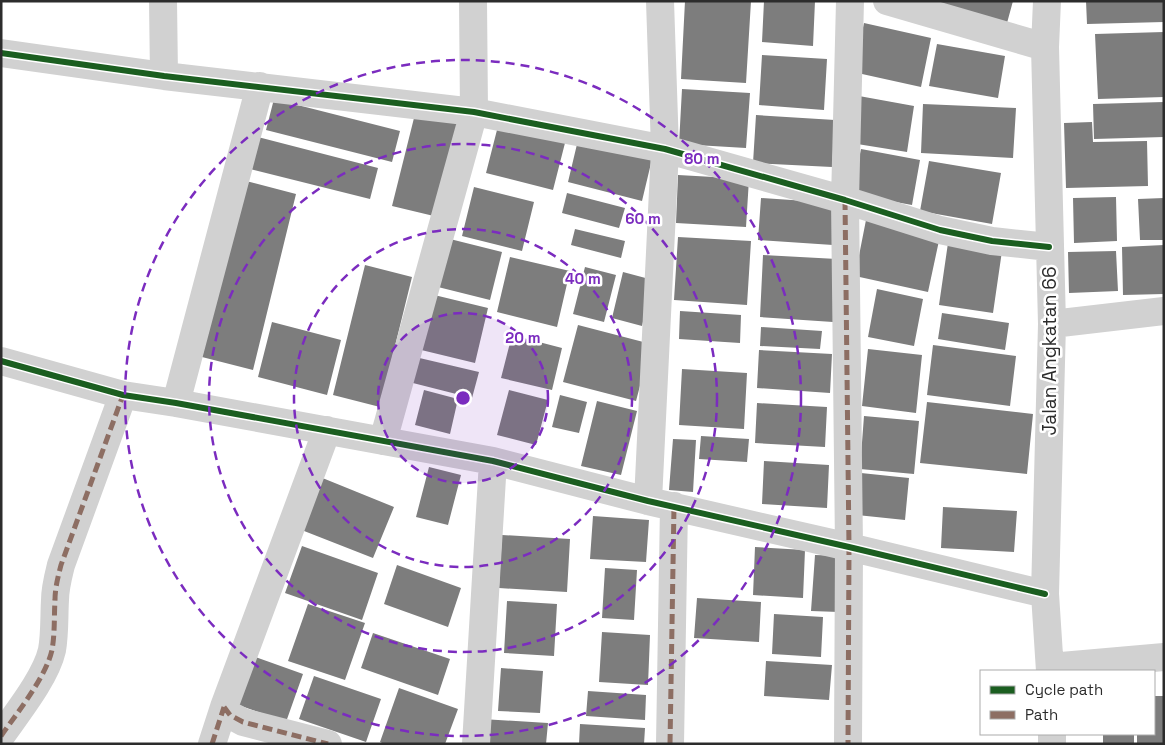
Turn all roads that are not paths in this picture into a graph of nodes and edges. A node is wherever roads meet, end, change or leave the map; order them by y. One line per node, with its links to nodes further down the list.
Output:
1 (163, 1): 9 (street)
2 (473, 1): 11 (street)
3 (660, 1): 12 (street)
4 (850, 1): 13 (street)
5 (888, 1): 7 (street)
6 (1047, 1): 7 (street, Jalan Angkatan 66)
7 (1045, 47): 14 (street, Jalan Angkatan 66)
8 (1, 53): 9 (street)
9 (164, 76): 10 (street)
10 (260, 86): 11 (street); 19 (street)
11 (474, 112): 12 (street); 21 (street)
12 (665, 149): 13 (street); 23 (street)
13 (846, 200): 14 (street); 25 (street)
14 (1049, 247): 16 (street, Jalan Angkatan 66)
15 (1164, 311): 16 (street)
16 (1052, 324): 26 (street, Jalan Angkatan 66)
17 (1, 361): 18 (street)
18 (123, 396): 19 (street); 30 (street)
19 (176, 403): 20 (street)
20 (327, 430): 21 (street); 29 (street)
21 (383, 441): 22 (street)
22 (493, 461): 23 (street); 33 (street)
23 (648, 501): 24 (street)
24 (674, 506): 25 (street); 34 (street)
25 (849, 547): 26 (street); 35 (street)
26 (1045, 594): 28 (street, Jalan Angkatan 66)
27 (1164, 657): 28 (street)
28 (1050, 669)
29 (224, 706): 31 (street); 32 (street)
30 (1, 736)
31 (212, 744)
32 (328, 744)
33 (476, 744)
34 (670, 744)
35 (848, 744)

